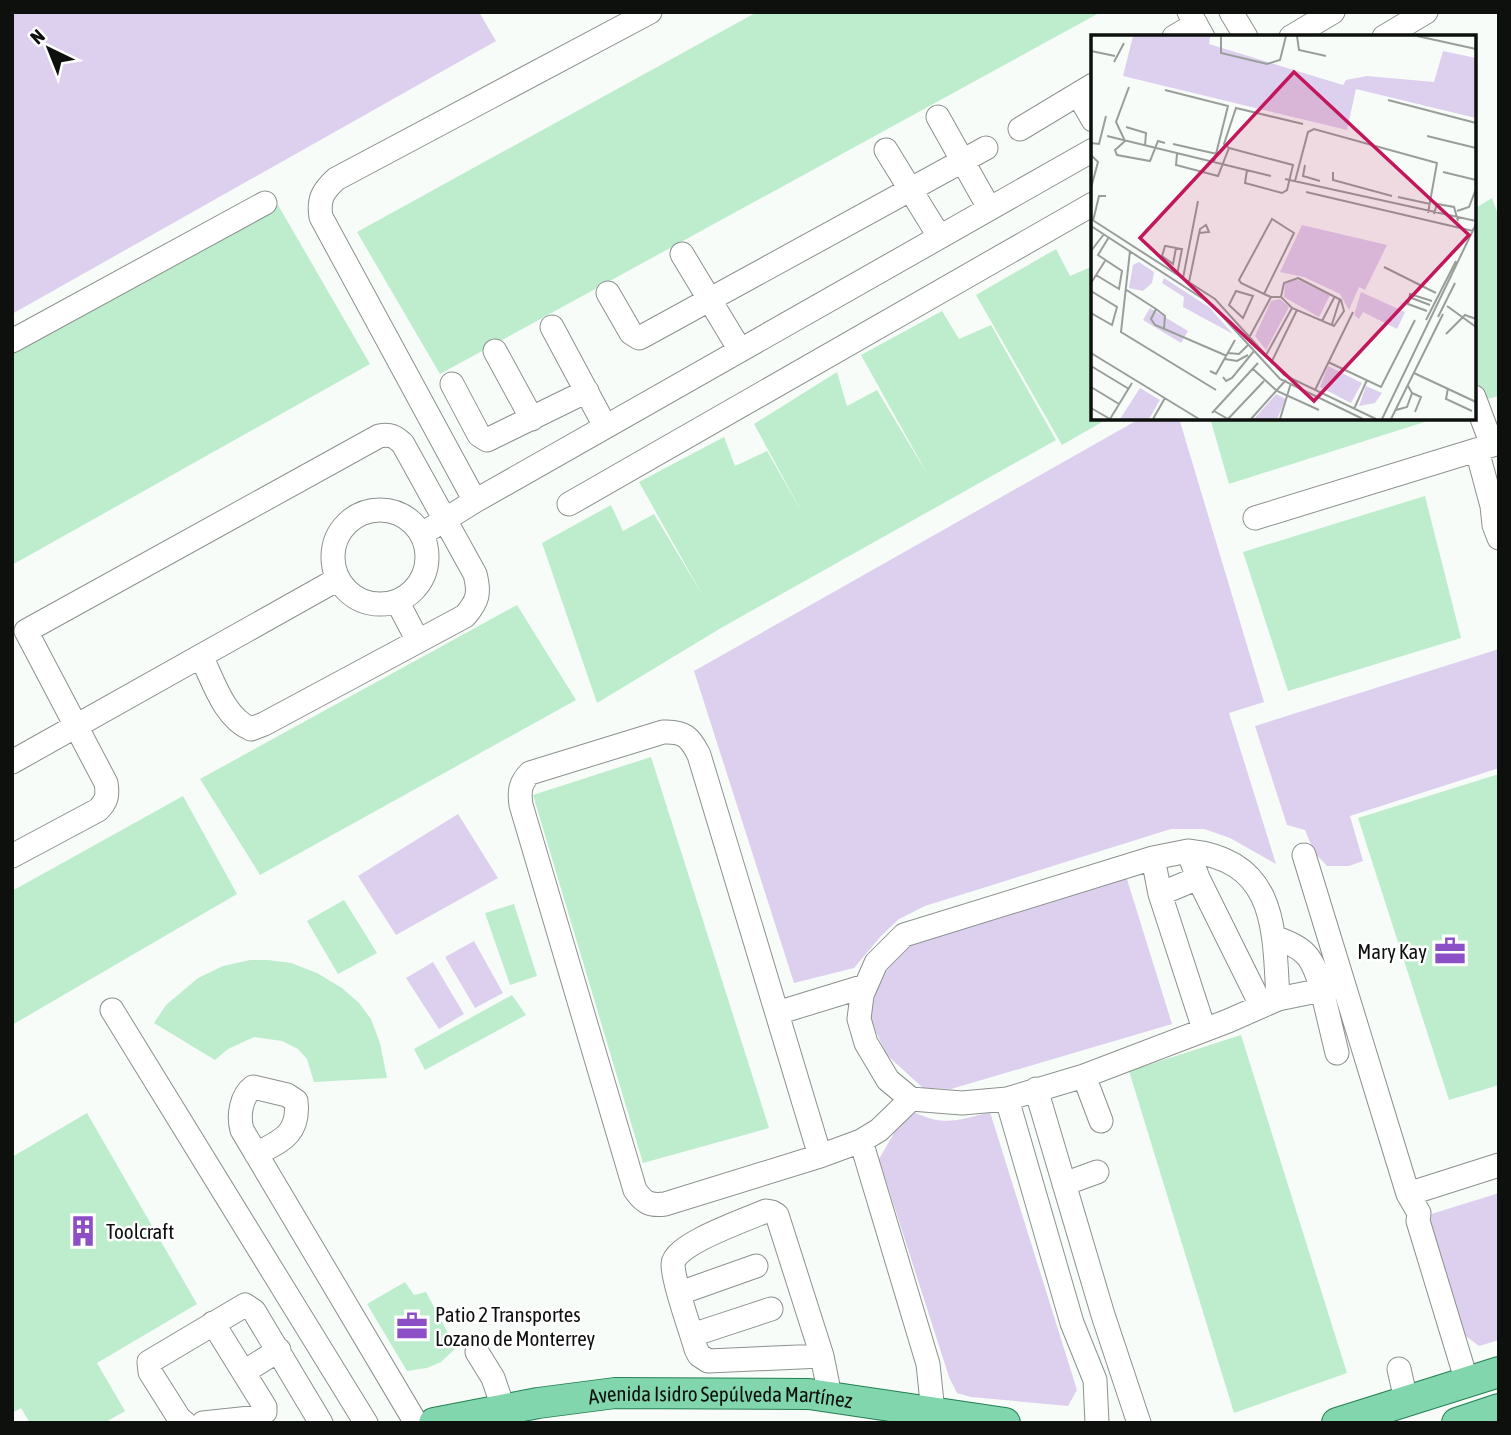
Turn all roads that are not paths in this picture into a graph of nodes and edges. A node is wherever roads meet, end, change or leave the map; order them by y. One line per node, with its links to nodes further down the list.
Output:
1 (650, 12): 36 (lane)
2 (1231, 12): 7 (lane)
3 (1333, 12): 8 (lane)
4 (1426, 12): 9 (lane)
5 (1196, 24): 6 (lane)
6 (1177, 35)
7 (1245, 35)
8 (1294, 35)
9 (1387, 35)
10 (1085, 90): 11 (lane); 13 (lane)
11 (1091, 112)
12 (938, 117): 17 (lane)
13 (1020, 129)
14 (986, 148): 17 (lane)
15 (886, 150): 18 (lane)
16 (1091, 151): 21 (lane)
17 (962, 162): 18 (lane); 21 (lane)
18 (911, 191): 22 (lane); 25 (lane)
19 (265, 203): 27 (lane)
20 (1091, 205): 37 (lane)
21 (989, 208): 22 (lane)
22 (939, 236): 28 (lane)
23 (682, 254): 25 (lane)
24 (608, 293): 25 (lane)
25 (710, 300): 28 (lane)
26 (552, 327): 31 (lane)
27 (12, 341)
28 (740, 350): 34 (lane)
29 (495, 351): 33 (lane)
30 (452, 384): 33 (lane)
31 (587, 391): 33 (lane); 34 (lane)
32 (1476, 404): 35 (lane)
33 (532, 419)
34 (605, 426): 36 (lane)
35 (1489, 446): 38 (lane); 39 (lane)
36 (475, 501): 40 (lane)
37 (569, 504)
38 (1495, 506): 42 (lane)
39 (1255, 518)
40 (444, 521): 41 (lane); 45 (lane); 46 (lane)
41 (422, 534): 43 (lane); 44 (lane)
42 (1499, 538)
43 (338, 579): 44 (lane); 47 (lane)
44 (397, 601): 46 (lane)
45 (19, 634): 48 (lane)
46 (418, 641): 47 (lane)
47 (201, 656): 48 (lane)
48 (77, 725): 49 (lane); 52 (lane)
49 (13, 758)
50 (1188, 851): 53 (lane); 54 (lane); 56 (lane)
51 (1304, 855): 75 (lane)
52 (12, 856)
53 (1153, 858): 55 (lane); 57 (lane)
54 (1198, 878): 55 (lane); 59 (lane)
55 (1160, 894): 62 (lane)
56 (1273, 937): 58 (lane); 59 (lane)
57 (865, 986): 61 (lane); 67 (lane)
58 (1322, 990): 59 (lane); 63 (lane)
59 (1269, 1002): 62 (lane)
60 (112, 1010): 98 (lane)
61 (777, 1013): 71 (lane); 71 (lane)
62 (1203, 1029): 64 (lane)
63 (1337, 1053)
64 (1084, 1076): 65 (lane); 68 (lane)
65 (1036, 1090): 66 (lane); 74 (lane)
66 (1007, 1098): 67 (lane); 80 (lane)
67 (911, 1099): 69 (lane)
68 (1101, 1121)
69 (861, 1141): 71 (lane); 94 (lane)
70 (256, 1154): 99 (lane)
71 (820, 1156)
72 (1499, 1166): 75 (lane)
73 (1097, 1172): 74 (lane)
74 (1064, 1184): 79 (lane)
75 (1408, 1194): 89 (lane)
76 (756, 1266): 77 (lane)
77 (680, 1293): 82 (lane); 85 (lane)
78 (771, 1309): 82 (lane)
79 (1103, 1315): 80 (lane); 103 (lane)
80 (1072, 1322): 102 (lane)
81 (213, 1323): 83 (lane); 87 (lane); 95 (lane)
82 (692, 1335): 85 (lane)
83 (279, 1350): 87 (lane); 97 (lane)
84 (477, 1352): 93 (lane)
85 (822, 1356): 90 (lane)
86 (1399, 1369): 91 (lane)
87 (244, 1371): 96 (lane)
88 (1499, 1372): 89 (main road)
89 (1467, 1382): 91 (main road)
90 (830, 1396): 93 (main road, Avenida Isidro Sepúlveda Martínez); 94 (main road, Avenida Isidro Sepúlveda Martínez)
91 (1406, 1400): 104 (main road)
92 (1499, 1409): 105 (main road)
93 (503, 1410): 100 (main road, Avenida Isidro Sepúlveda Martínez)
94 (933, 1412): 101 (main road, Avenida Isidro Sepúlveda Martínez)
95 (185, 1423)
96 (203, 1423)
97 (321, 1423)
98 (366, 1423)
99 (416, 1423)
100 (435, 1423)
101 (1005, 1423)
102 (1097, 1423)
103 (1139, 1423)
104 (1337, 1423)
105 (1457, 1423)

